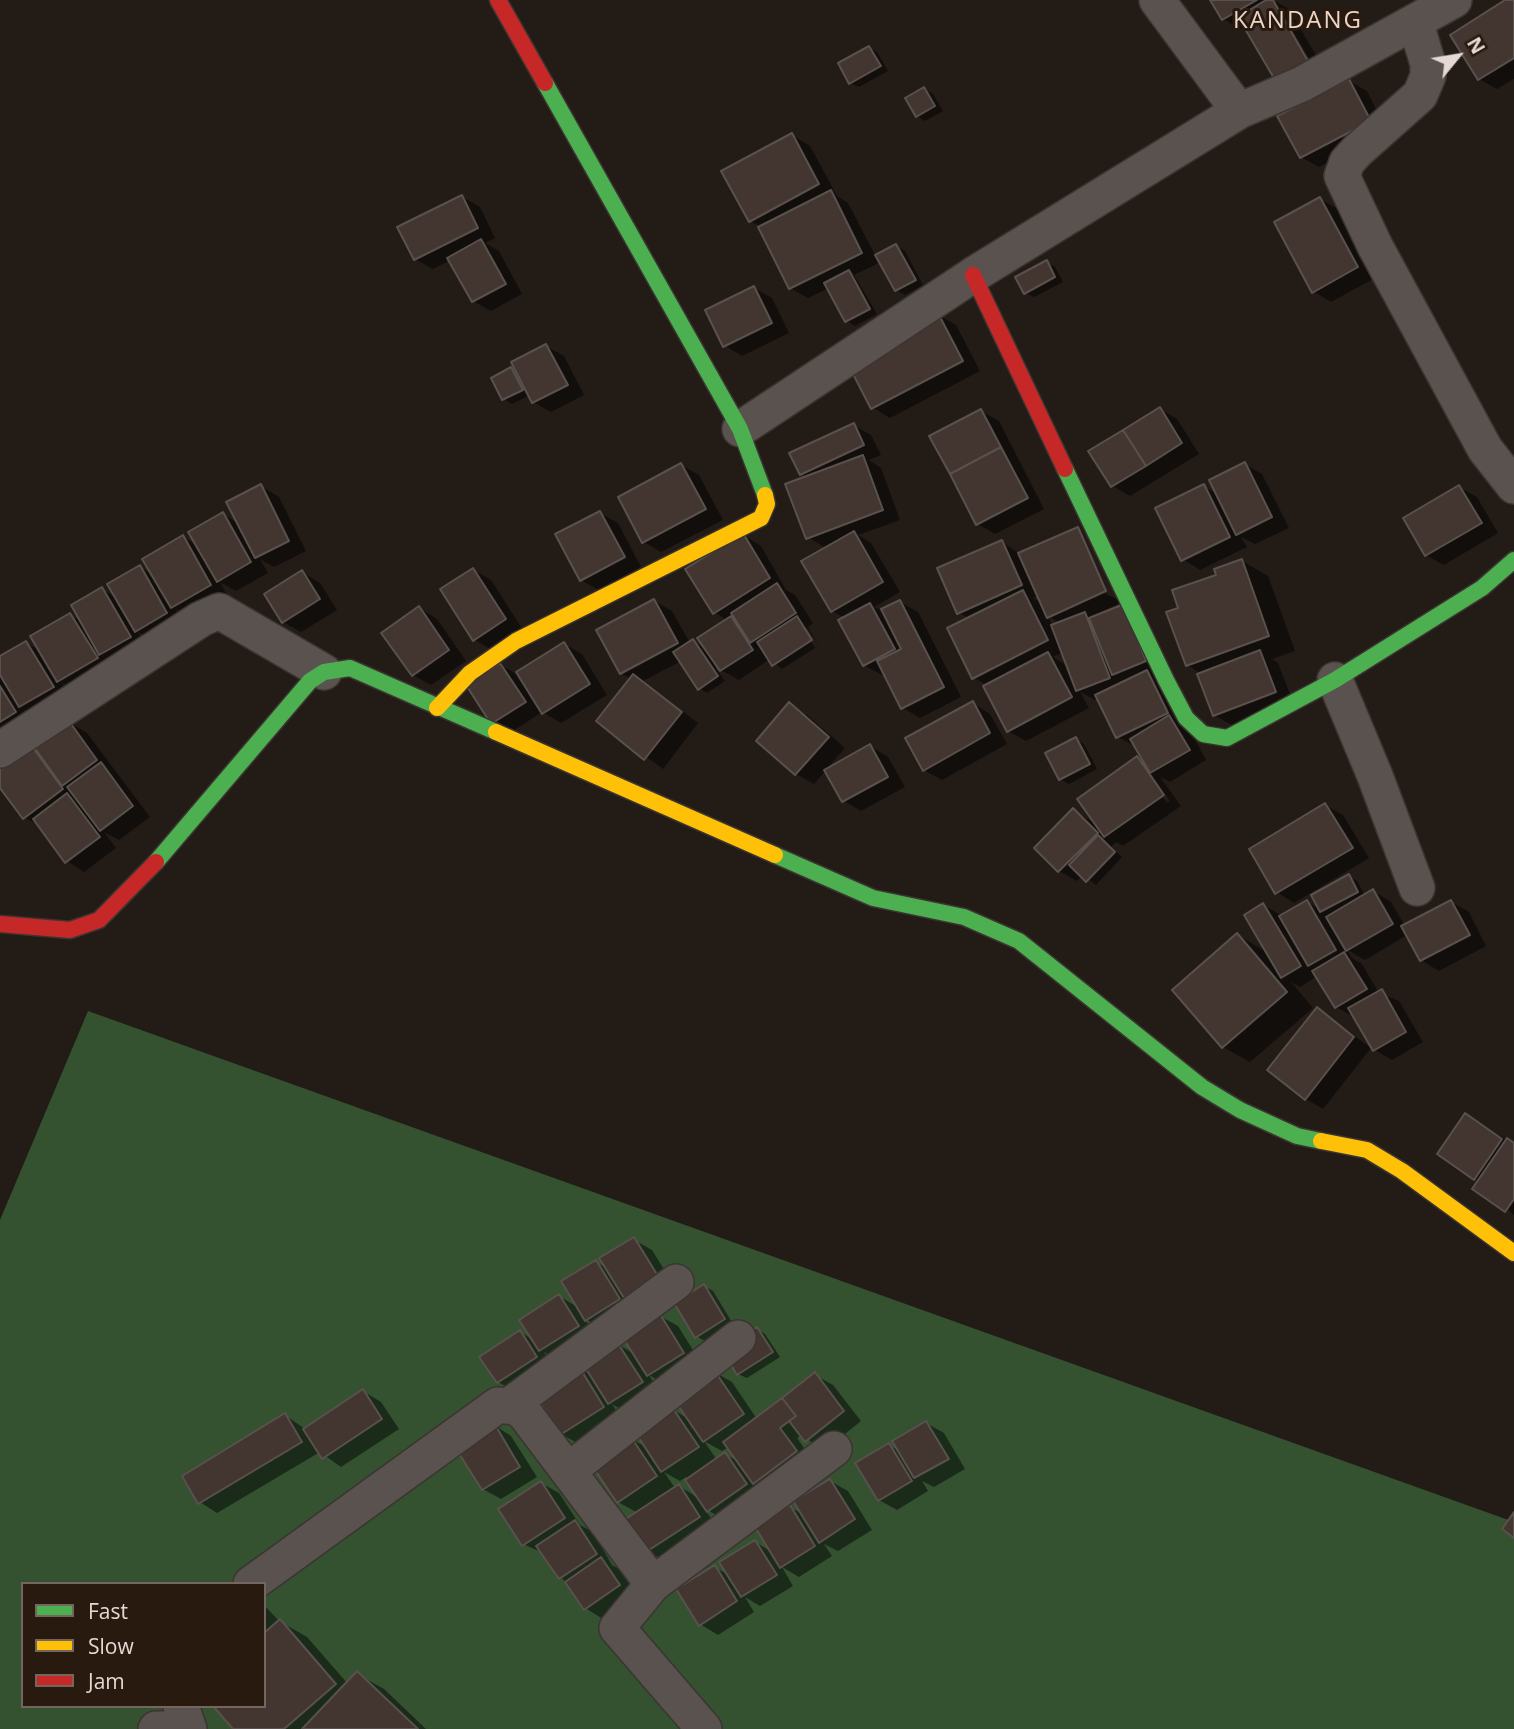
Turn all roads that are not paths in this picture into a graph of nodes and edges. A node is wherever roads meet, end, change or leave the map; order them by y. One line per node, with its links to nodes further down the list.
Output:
1 (498, 0): 7 (street)
2 (1157, 0): 5 (street)
3 (1454, 0): 4 (street)
4 (1416, 24): 5 (street); 8 (street)
5 (1238, 111): 6 (street)
6 (973, 275): 7 (street); 11 (street)
7 (740, 429): 12 (street)
8 (1514, 486)
9 (1514, 560): 11 (street)
10 (324, 673): 12 (street); 13 (street); 15 (street)
11 (1335, 680): 14 (street)
12 (437, 708): 16 (street)
13 (0, 750)
14 (1417, 888)
15 (0, 923)
16 (1514, 1252)
17 (676, 1282): 19 (street)
18 (738, 1338): 21 (street)
19 (510, 1405): 21 (street); 22 (street)
20 (834, 1450): 23 (street)
21 (568, 1471): 23 (street)
22 (254, 1582)
23 (653, 1584): 28 (street)
24 (182, 1708): 27 (street)
25 (156, 1729): 26 (street)
26 (169, 1729)
27 (189, 1729)
28 (704, 1729)

